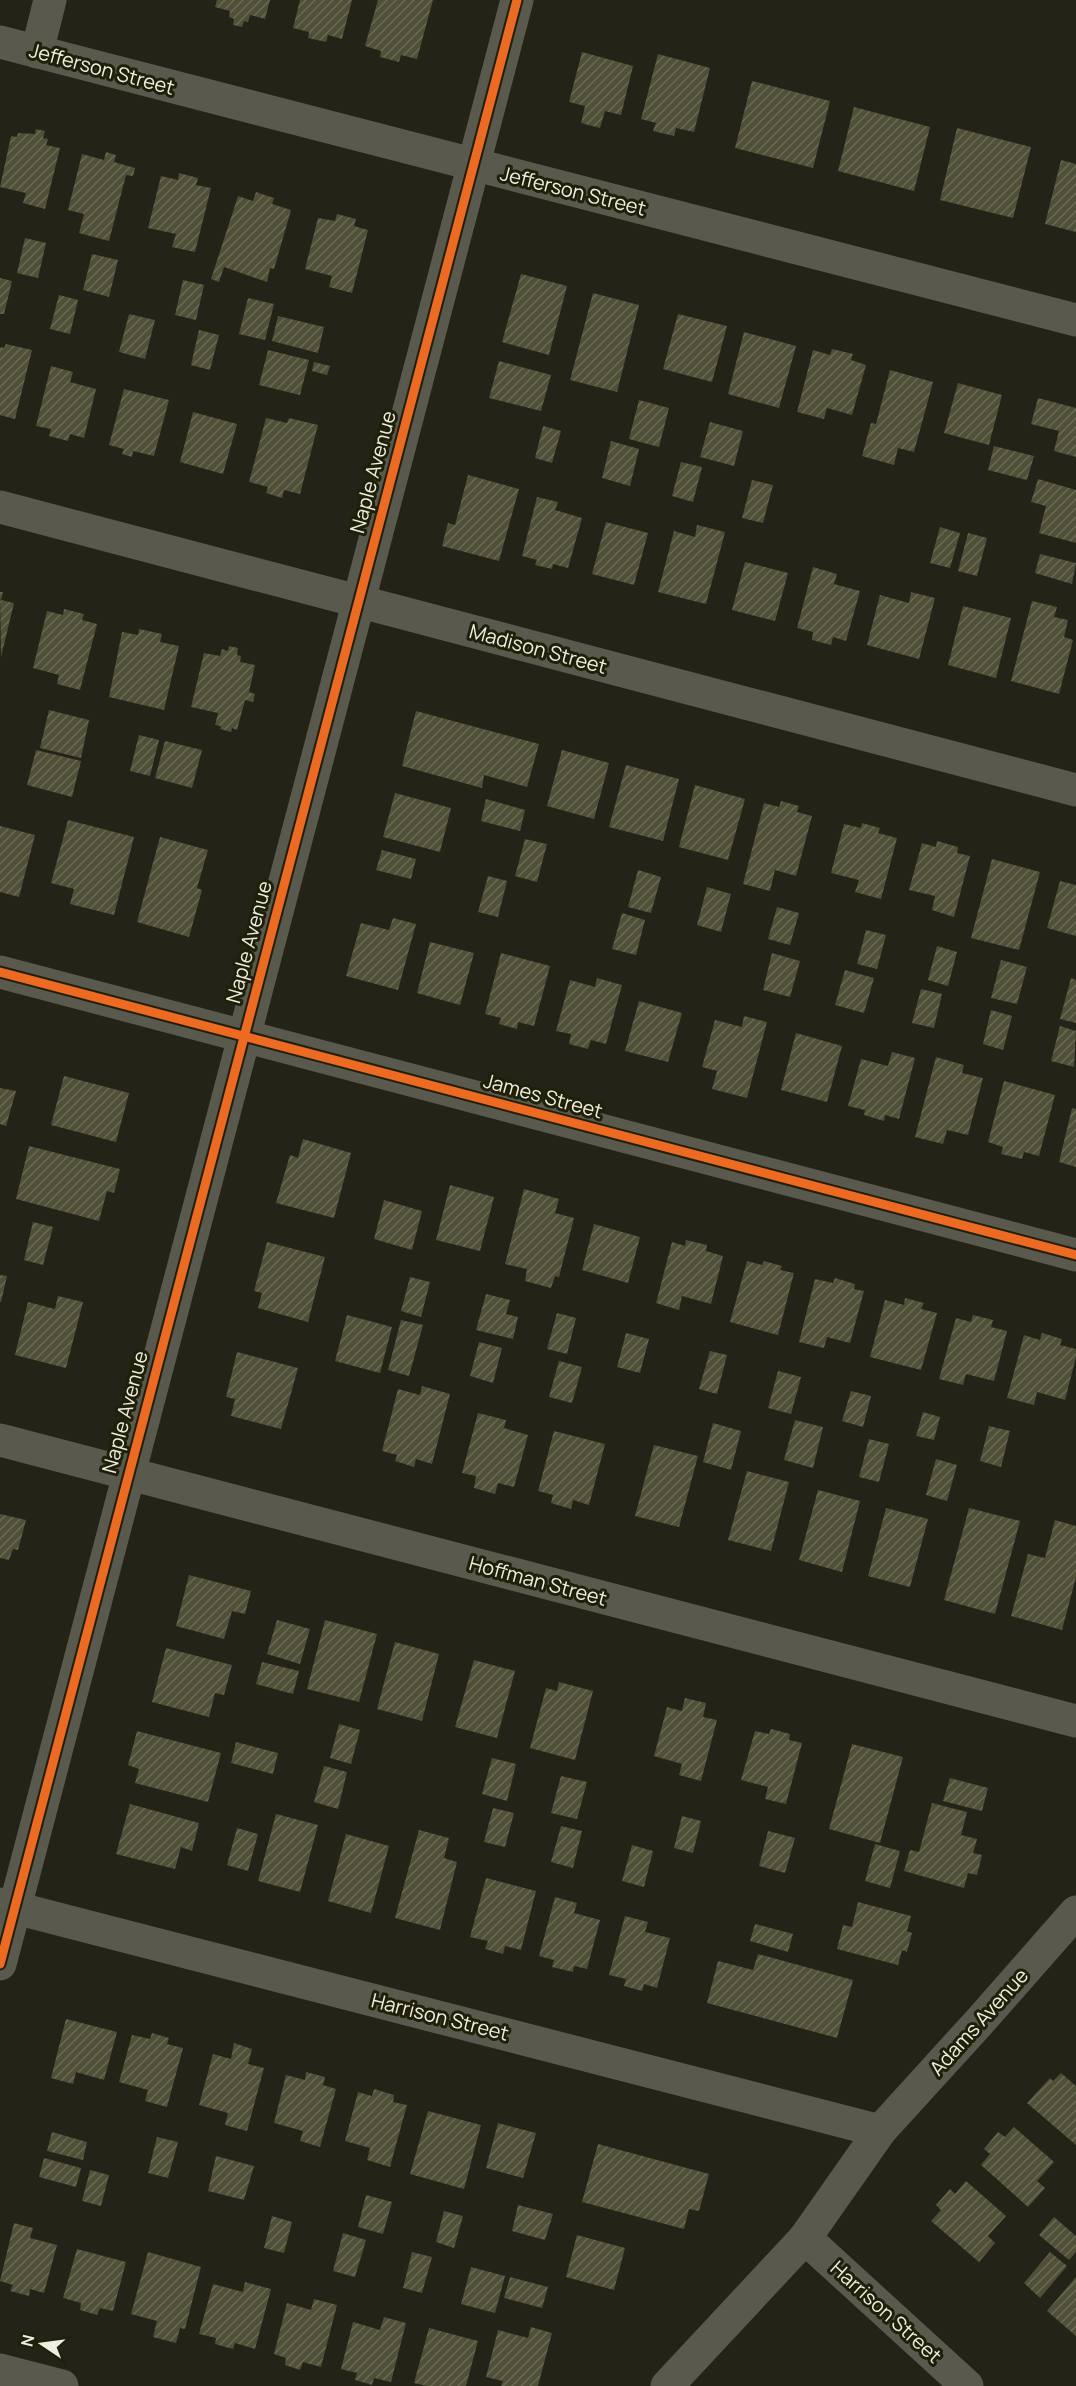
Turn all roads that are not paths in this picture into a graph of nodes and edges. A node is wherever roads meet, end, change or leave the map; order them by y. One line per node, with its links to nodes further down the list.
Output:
1 (50, 0): 4 (street)
2 (517, 0): 5 (street, Naple Avenue)
3 (0, 42): 4 (street, Jefferson Street)
4 (37, 52): 5 (street, Jefferson Street)
5 (474, 165): 6 (street, Jefferson Street); 8 (street, Naple Avenue)
6 (1076, 320)
7 (0, 507): 8 (street, Madison Street)
8 (357, 601): 9 (street, Madison Street); 11 (street, Naple Avenue)
9 (1076, 790)
10 (0, 972): 11 (street, James Street)
11 (244, 1036): 12 (street, James Street); 14 (street, Naple Avenue)
12 (1076, 1255)
13 (0, 1440): 14 (street, Hoffman Street)
14 (128, 1474): 15 (street, Hoffman Street); 16 (street, Naple Avenue)
15 (1076, 1721)
16 (7, 1906): 18 (street, Naple Avenue); 19 (street, Harrison Street)
17 (1076, 1911): 19 (street, Adams Avenue)
18 (0, 1964)
19 (880, 2130): 20 (street, Adams Avenue)
20 (805, 2238): 23 (street); 24 (street, Harrison Street)
21 (0, 2370): 22 (street)
22 (62, 2386)
23 (667, 2386)
24 (968, 2386)

